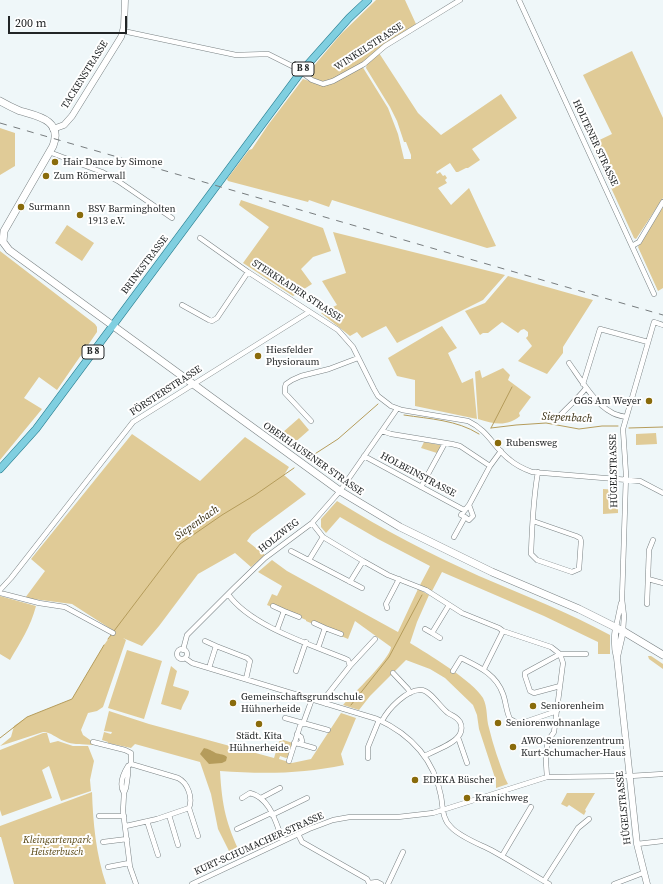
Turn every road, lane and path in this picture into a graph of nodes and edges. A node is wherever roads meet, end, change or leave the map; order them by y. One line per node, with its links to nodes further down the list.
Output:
1 (125, 0): 5 (street, TACKENSTRASSE)
2 (368, 0): 6 (main road, BRINKSTRASSE / B 8)
3 (460, 0): 6 (street, WINKELSTRASSE)
4 (519, 0): 14 (street, HOLTENER STRASSE)
5 (123, 31): 6 (street, WINKELSTRASSE); 8 (street, TACKENSTRASSE)
6 (301, 72): 20 (main road, BRINKSTRASSE / B 8)
7 (0, 101): 8 (main road)
8 (53, 129): 9 (main road)
9 (49, 152): 11 (street); 13 (main road)
10 (663, 202): 14 (street)
11 (172, 218)
12 (200, 238): 15 (street, STERKRADER STRASSE)
13 (1, 243): 20 (main road, OBERHAUSENER STRASSE)
14 (632, 246): 16 (street, HOLTENER STRASSE)
15 (248, 272): 17 (street); 18 (street, STERKRADER STRASSE)
16 (654, 294)
17 (182, 305)
18 (309, 312): 22 (street, STERKRADER STRASSE); 24 (street, FÖRSTERSTRASSE)
19 (663, 325): 21 (street, HÜGELSTRASSE)
20 (112, 326): 24 (main road, OBERHAUSENER STRASSE); 35 (main road, BRINKSTRASSE / B 8)
21 (648, 342): 25 (street); 27 (street, HÜGELSTRASSE)
22 (358, 358): 26 (street, STERKRADER STRASSE); 29 (street)
23 (569, 363): 25 (street)
24 (192, 385): 39 (main road, OBERHAUSENER STRASSE); 57 (street, FÖRSTERSTRASSE)
25 (585, 386): 27 (street); 28 (street)
26 (397, 408): 30 (street, HOLZWEG); 32 (street, STERKRADER STRASSE)
27 (626, 417): 37 (street, HÜGELSTRASSE)
28 (556, 420)
29 (311, 422)
30 (382, 431): 31 (street); 33 (street, HOLZWEG)
31 (445, 443): 34 (street); 38 (street)
32 (501, 451): 34 (street); 36 (street, STERKRADER STRASSE)
33 (364, 456): 38 (street, HOLBEINSTRASSE); 39 (street, HOLZWEG)
34 (490, 466): 41 (street)
35 (0, 469)
36 (538, 472): 37 (street, STERKRADER STRASSE); 44 (street)
37 (626, 480): 40 (street, STERKRADER STRASSE); 59 (street, HÜGELSTRASSE)
38 (421, 487): 42 (street, HOLBEINSTRASSE)
39 (340, 491): 45 (street, HOLZWEG); 67 (main road, OBERHAUSENER STRASSE)
40 (663, 493)
41 (469, 505): 42 (street); 43 (street)
42 (464, 510): 43 (street)
43 (465, 517): 47 (street)
44 (533, 521): 44 (street)
45 (312, 523): 46 (street); 58 (street, HOLZWEG)
46 (323, 537): 50 (street); 51 (street)
47 (454, 537)
48 (653, 540): 53 (street)
49 (291, 551): 50 (street)
50 (310, 560): 54 (street)
51 (363, 561): 52 (street); 54 (street)
52 (399, 579): 61 (street); 63 (street)
53 (648, 579): 55 (street); 60 (street)
54 (350, 582): 56 (street)
55 (663, 583)
56 (362, 588)
57 (0, 592): 73 (street)
58 (228, 594): 70 (street); 83 (street, HOLZWEG)
59 (622, 599): 67 (street, HÜGELSTRASSE); 72 (street, HÜGELSTRASSE)
60 (647, 604)
61 (449, 605): 71 (street); 74 (street)
62 (273, 606): 64 (street)
63 (387, 608)
64 (284, 611): 65 (street); 70 (street)
65 (299, 617)
66 (314, 624): 68 (street)
67 (616, 627): 72 (main road, OBERHAUSENER STRASSE); 88 (street, HÜGELSTRASSE)
68 (325, 628): 75 (street); 82 (street)
69 (425, 628): 74 (street)
70 (277, 630): 79 (street)
71 (503, 631): 84 (street); 91 (street)
72 (623, 631): 86 (main road, OBERHAUSENER STRASSE); 88 (street, HÜGELSTRASSE)
73 (113, 633)
74 (432, 633): 76 (street)
75 (341, 634)
76 (440, 638)
77 (375, 639): 89 (street)
78 (205, 641): 81 (street)
79 (306, 642): 82 (street); 93 (street)
80 (177, 646): 83 (street)
81 (216, 646): 90 (street); 95 (street)
82 (318, 648): 89 (street)
83 (182, 650): 87 (street); 87 (street)
84 (560, 654): 85 (street); 96 (street); 96 (street)
85 (586, 654)
86 (663, 655)
87 (185, 658): 90 (street)
88 (617, 658): 117 (street, HÜGELSTRASSE)
89 (350, 666): 99 (street)
90 (209, 668): 95 (street)
91 (484, 669): 92 (street); 100 (street)
92 (453, 671)
93 (296, 672)
94 (393, 673): 97 (street)
95 (246, 679): 98 (street)
96 (560, 686): 100 (street)
97 (410, 693): 102 (street); 106 (street)
98 (312, 699): 99 (street); 103 (street)
99 (326, 704): 102 (street)
100 (557, 711): 118 (street)
101 (286, 718): 103 (street)
102 (381, 721): 111 (street); 112 (street)
103 (302, 723): 104 (street); 105 (street)
104 (328, 730)
105 (297, 734): 108 (street); 109 (street)
106 (458, 738): 111 (street); 114 (street)
107 (93, 742): 115 (street)
108 (294, 743): 109 (street); 113 (street)
109 (300, 744): 110 (street)
110 (314, 748)
111 (424, 756): 125 (street)
112 (368, 758)
113 (289, 761)
114 (467, 762)
115 (129, 765): 124 (street); 129 (street)
116 (663, 774): 117 (street, KURT-SCHUMACHER-STRASSE)
117 (630, 776): 118 (street, KURT-SCHUMACHER-STRASSE); 140 (street, HÜGELSTRASSE)
118 (547, 777): 125 (street, KURT-SCHUMACHER-STRASSE)
119 (280, 788): 121 (street)
120 (242, 798): 121 (street)
121 (261, 798): 126 (street)
122 (307, 798): 126 (street)
123 (531, 807): 144 (street)
124 (189, 808): 127 (street); 135 (street)
125 (443, 810): 134 (street, KURT-SCHUMACHER-STRASSE); 144 (street)
126 (272, 814): 133 (street); 137 (street)
127 (169, 815): 131 (street); 141 (street)
128 (100, 816): 129 (street)
129 (124, 816): 132 (street)
130 (589, 819): 148 (street)
131 (147, 821): 132 (street); 143 (street)
132 (126, 826): 136 (street)
133 (237, 829)
134 (298, 834): 137 (street, KURT-SCHUMACHER-STRASSE); 149 (street)
135 (198, 836)
136 (127, 839): 139 (street); 145 (street)
137 (283, 841): 151 (street, KURT-SCHUMACHER-STRASSE)
138 (663, 841): 140 (street)
139 (103, 842)
140 (637, 844): 147 (street, HÜGELSTRASSE)
141 (178, 845)
142 (403, 852): 153 (street)
143 (158, 855)
144 (502, 856): 148 (street)
145 (129, 863): 146 (street); 150 (street)
146 (108, 867)
147 (643, 872): 155 (street); 156 (street, HÜGELSTRASSE)
148 (544, 881): 154 (street)
149 (368, 883): 152 (street)
150 (136, 884)
151 (192, 884)
152 (381, 884)
153 (388, 884)
154 (549, 884)
155 (614, 884)
156 (647, 884)

